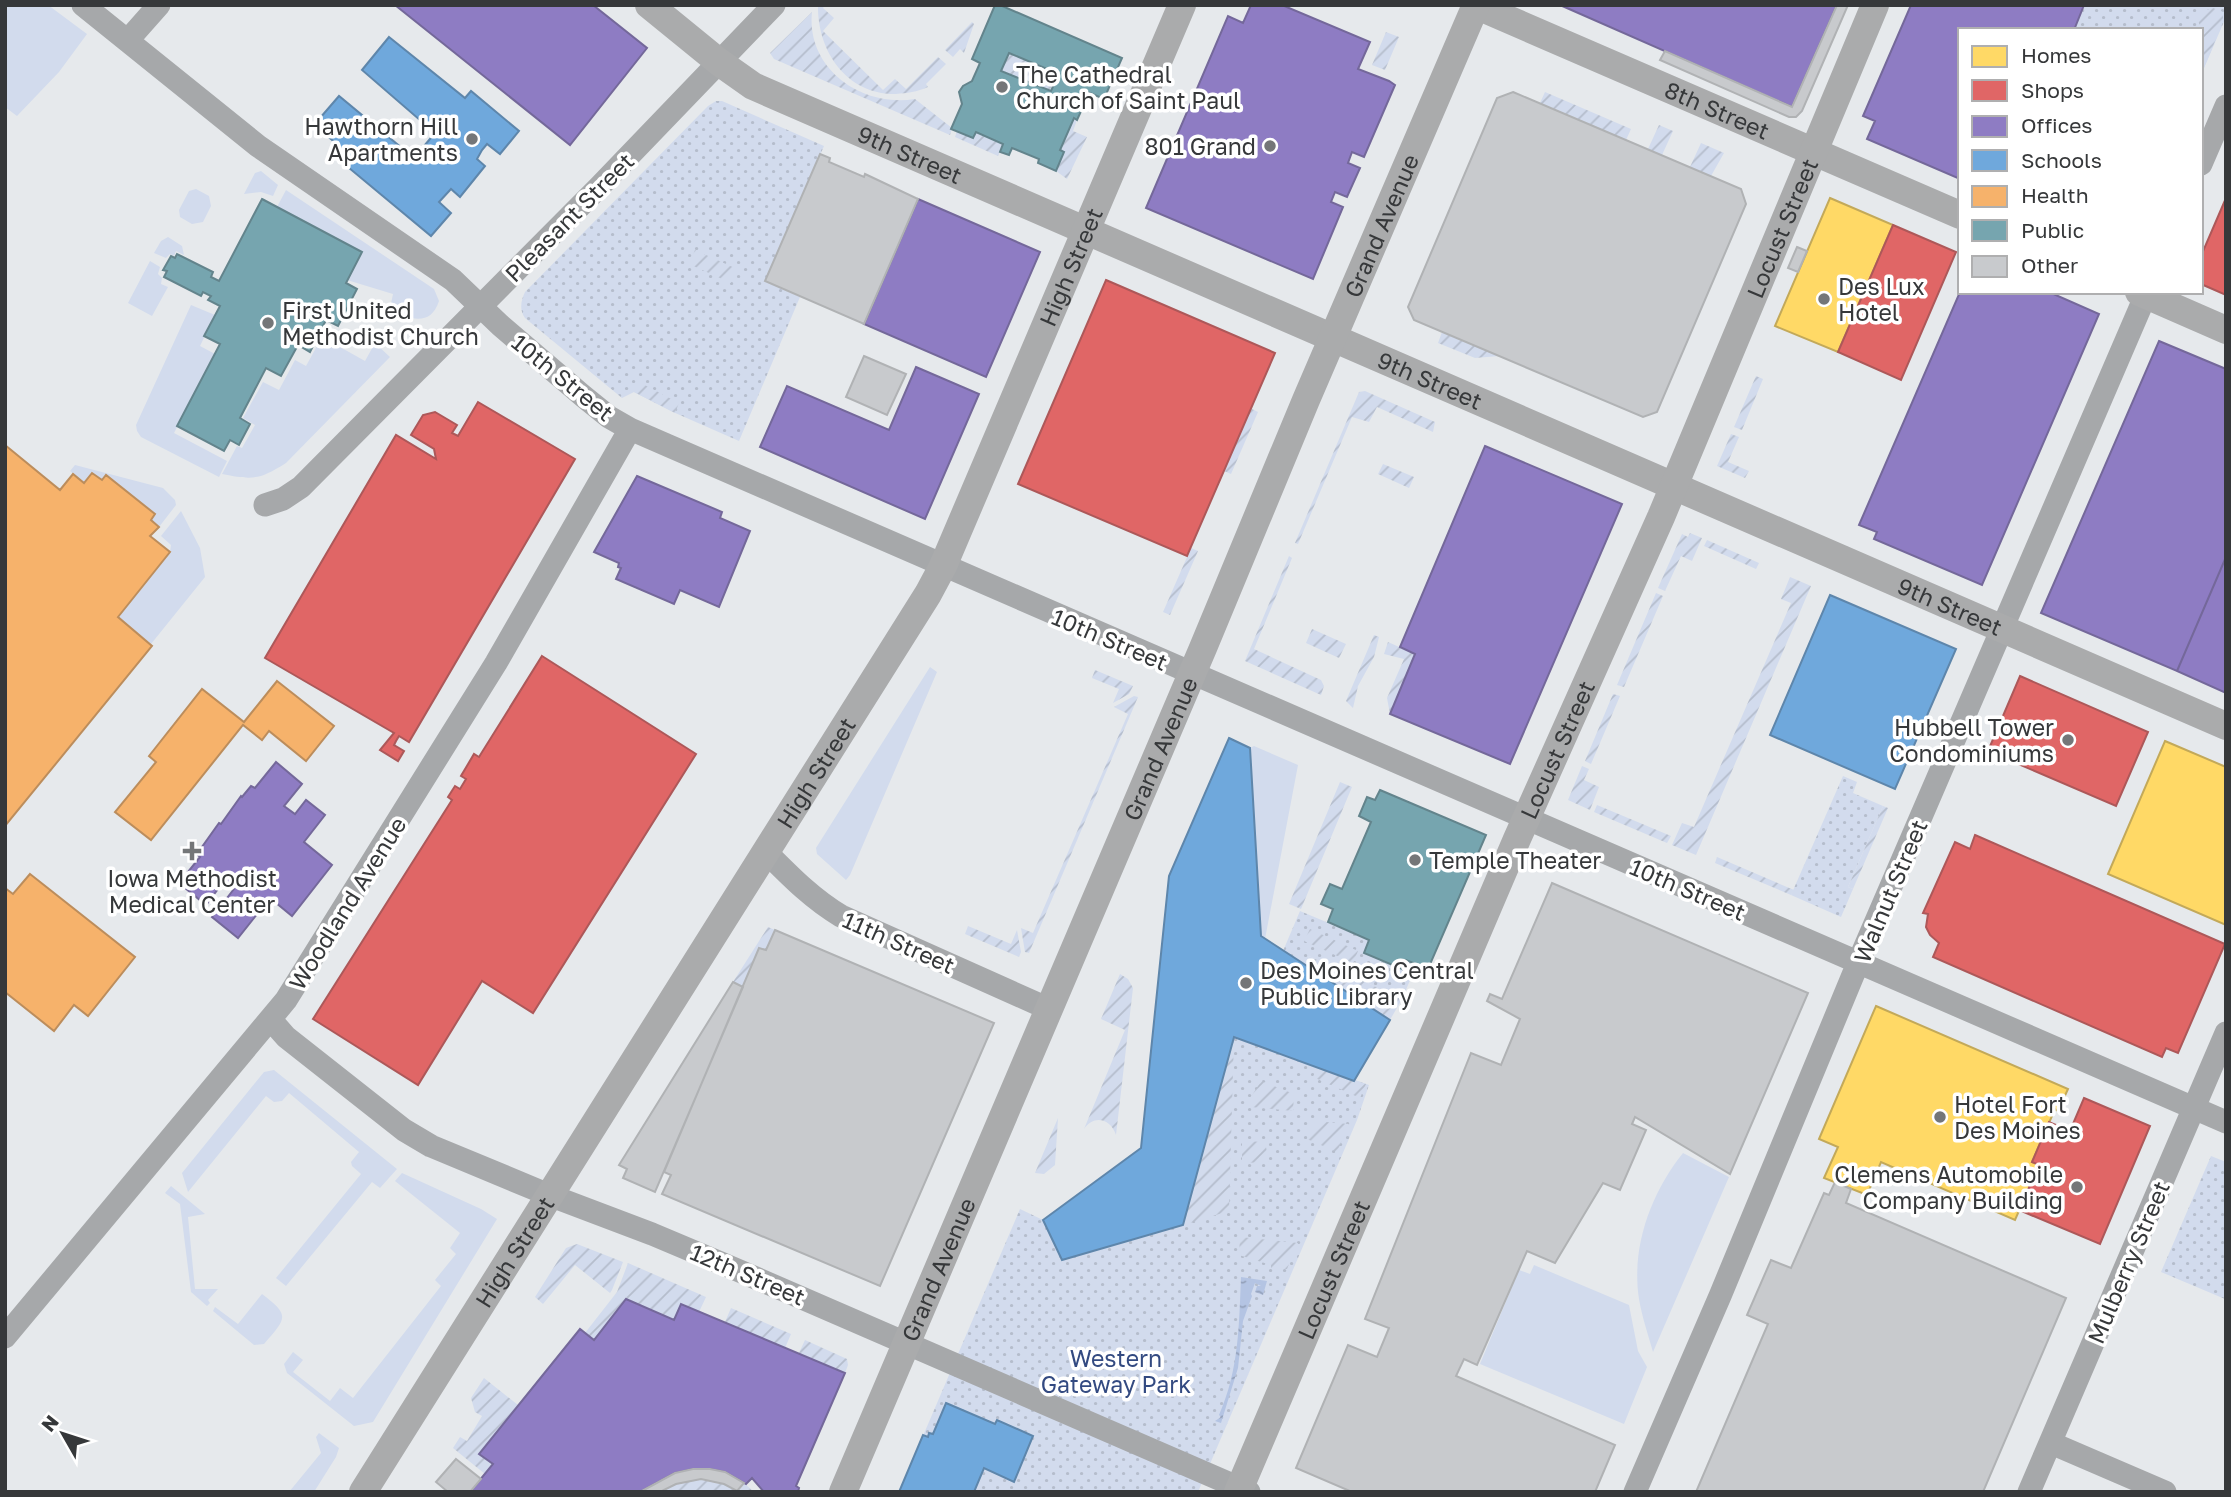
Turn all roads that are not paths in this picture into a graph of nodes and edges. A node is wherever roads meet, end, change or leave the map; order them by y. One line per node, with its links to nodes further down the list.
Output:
1 (83, 5): 8 (street, 10th Street)
2 (159, 5): 8 (street)
3 (649, 5): 9 (main road, 9th Street)
4 (774, 5): 9 (street, Pleasant Street)
5 (1182, 5): 14 (main road, High Street)
6 (1476, 5): 11 (main road, 8th Street); 19 (main road, Grand Avenue)
7 (1875, 5): 11 (main road, Locust Street)
8 (128, 40): 17 (street, 10th Street)
9 (719, 62): 14 (main road, 9th Street); 17 (street, Pleasant Street)
10 (2226, 106): 12 (street)
11 (1814, 152): 13 (main road, 8th Street); 21 (main road, Locust Street)
12 (2203, 158)
13 (1958, 214)
14 (1085, 231): 19 (main road, 9th Street); 23 (main road, High Street)
15 (2144, 294): 24 (street, Walnut Street)
16 (2146, 294): 18 (main road)
17 (481, 306): 20 (street, 10th Street); 22 (street, Pleasant Street)
18 (2226, 330)
19 (1332, 338): 21 (main road, 9th Street); 25 (main road, Grand Avenue)
20 (630, 429): 23 (street, 10th Street); 31 (street, Woodland Avenue)
21 (1674, 486): 24 (main road, 9th Street); 27 (main road, Locust Street)
22 (265, 505)
23 (943, 566): 25 (street, 10th Street); 28 (main road, High Street)
24 (2002, 630): 26 (main road, 9th Street); 29 (street, Walnut Street)
25 (1192, 674): 27 (street, 10th Street); 30 (main road, Grand Avenue)
26 (2226, 726)
27 (1526, 819): 29 (street, 10th Street); 39 (main road, Locust Street)
28 (765, 851): 30 (street, 11th Street); 35 (main road, High Street)
29 (1858, 963): 33 (street, 10th Street); 42 (street, Walnut Street)
30 (1049, 1009): 37 (main road, Grand Avenue)
31 (271, 1020): 35 (street, 12th Street); 36 (street, Woodland Avenue)
32 (2226, 1033): 33 (street, Mulberry Street)
33 (2194, 1108): 34 (street, 10th Street); 38 (street, Mulberry Street)
34 (2226, 1122)
35 (549, 1195): 37 (street, 12th Street); 40 (main road, High Street)
36 (5, 1336)
37 (906, 1342): 39 (street, 12th Street); 41 (main road, Grand Avenue)
38 (2050, 1443): 43 (street, Mulberry Street); 44 (street)
39 (1242, 1490)
40 (363, 1492)
41 (843, 1492)
42 (1635, 1492)
43 (2029, 1492)
44 (2165, 1492)

